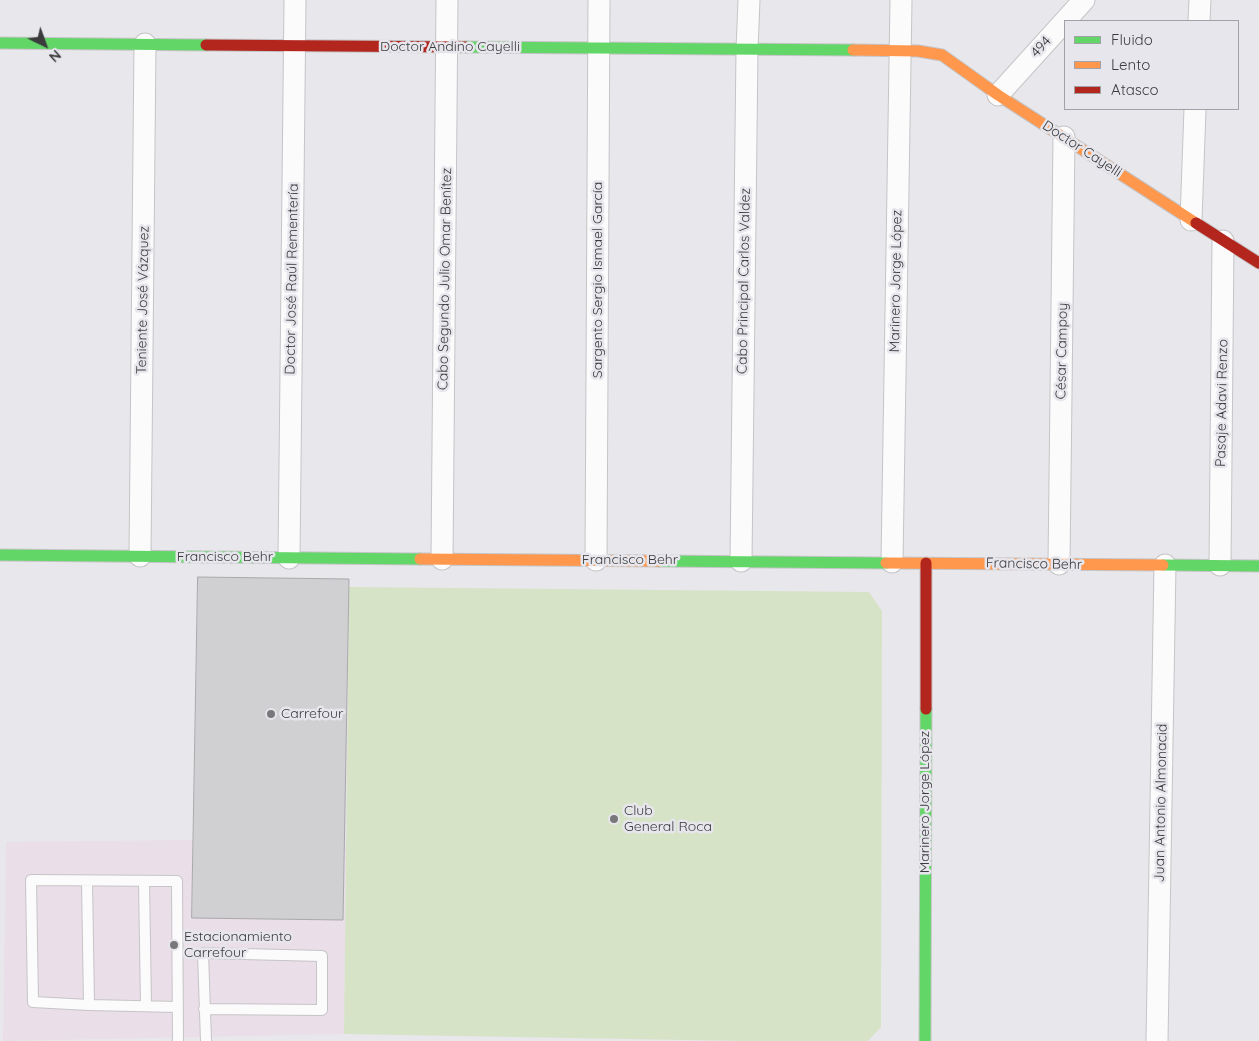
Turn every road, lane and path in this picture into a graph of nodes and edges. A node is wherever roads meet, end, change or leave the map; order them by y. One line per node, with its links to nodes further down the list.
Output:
1 (295, 0): 13 (street, Doctor José Raúl Rementería)
2 (448, 0): 14 (street, Cabo Segundo Julio Omar Benítez)
3 (599, 0): 15 (street, Sargento Sergio Ismael García)
4 (749, 0): 16 (street, Cabo Principal Carlos Valdez)
5 (901, 0): 17 (street, Marinero Jorge López)
6 (1084, 0): 8 (street, 494)
7 (1200, 0): 9 (street)
8 (1066, 20)
9 (1199, 20)
10 (1064, 22): 18 (street, 494)
11 (0, 43): 12 (street, Doctor Andino Cayelli)
12 (145, 44): 13 (street, Doctor Andino Cayelli); 25 (street, Teniente José Vázquez)
13 (294, 46): 14 (street, Doctor Andino Cayelli); 26 (street, Doctor José Raúl Rementería)
14 (447, 47): 15 (street, Doctor Andino Cayelli); 27 (street, Cabo Segundo Julio Omar Benítez)
15 (599, 48): 16 (street, Doctor Andino Cayelli); 28 (street, Sargento Sergio Ismael García)
16 (747, 50): 17 (street, Doctor Andino Cayelli); 29 (street, Cabo Principal Carlos Valdez)
17 (899, 50): 18 (street, Doctor Cayelli); 30 (street, Marinero Jorge López)
18 (998, 95): 20 (street, Doctor Cayelli)
19 (1196, 110): 21 (street)
20 (1064, 137): 21 (street, Doctor Cayelli); 32 (street, César Campoy)
21 (1191, 220): 22 (street, Doctor Cayelli)
22 (1223, 241): 23 (street, Doctor Cayelli); 34 (street, Pasaje Adavi Renzo)
23 (1259, 263)
24 (0, 555): 25 (street, Francisco Behr)
25 (140, 556): 26 (street, Francisco Behr)
26 (289, 558): 27 (street, Francisco Behr)
27 (442, 559): 28 (street, Francisco Behr)
28 (596, 560): 29 (street, Francisco Behr)
29 (741, 561): 30 (street, Francisco Behr)
30 (892, 562): 31 (street, Francisco Behr)
31 (926, 562): 32 (street, Francisco Behr); 44 (street, Marinero Jorge López)
32 (1060, 564): 33 (street, Francisco Behr)
33 (1164, 565): 34 (street, Francisco Behr); 45 (street, Juan Antonio Almonacid)
34 (1220, 565): 35 (street, Francisco Behr)
35 (1259, 566)
36 (87, 881): 37 (lane); 38 (lane); 38 (lane)
37 (144, 881): 39 (lane); 40 (lane)
38 (89, 1005): 39 (lane)
39 (146, 1006): 40 (lane)
40 (178, 1006): 42 (lane)
41 (204, 1010): 41 (lane); 43 (lane)
42 (178, 1041)
43 (206, 1041)
44 (925, 1041)
45 (1157, 1041)

